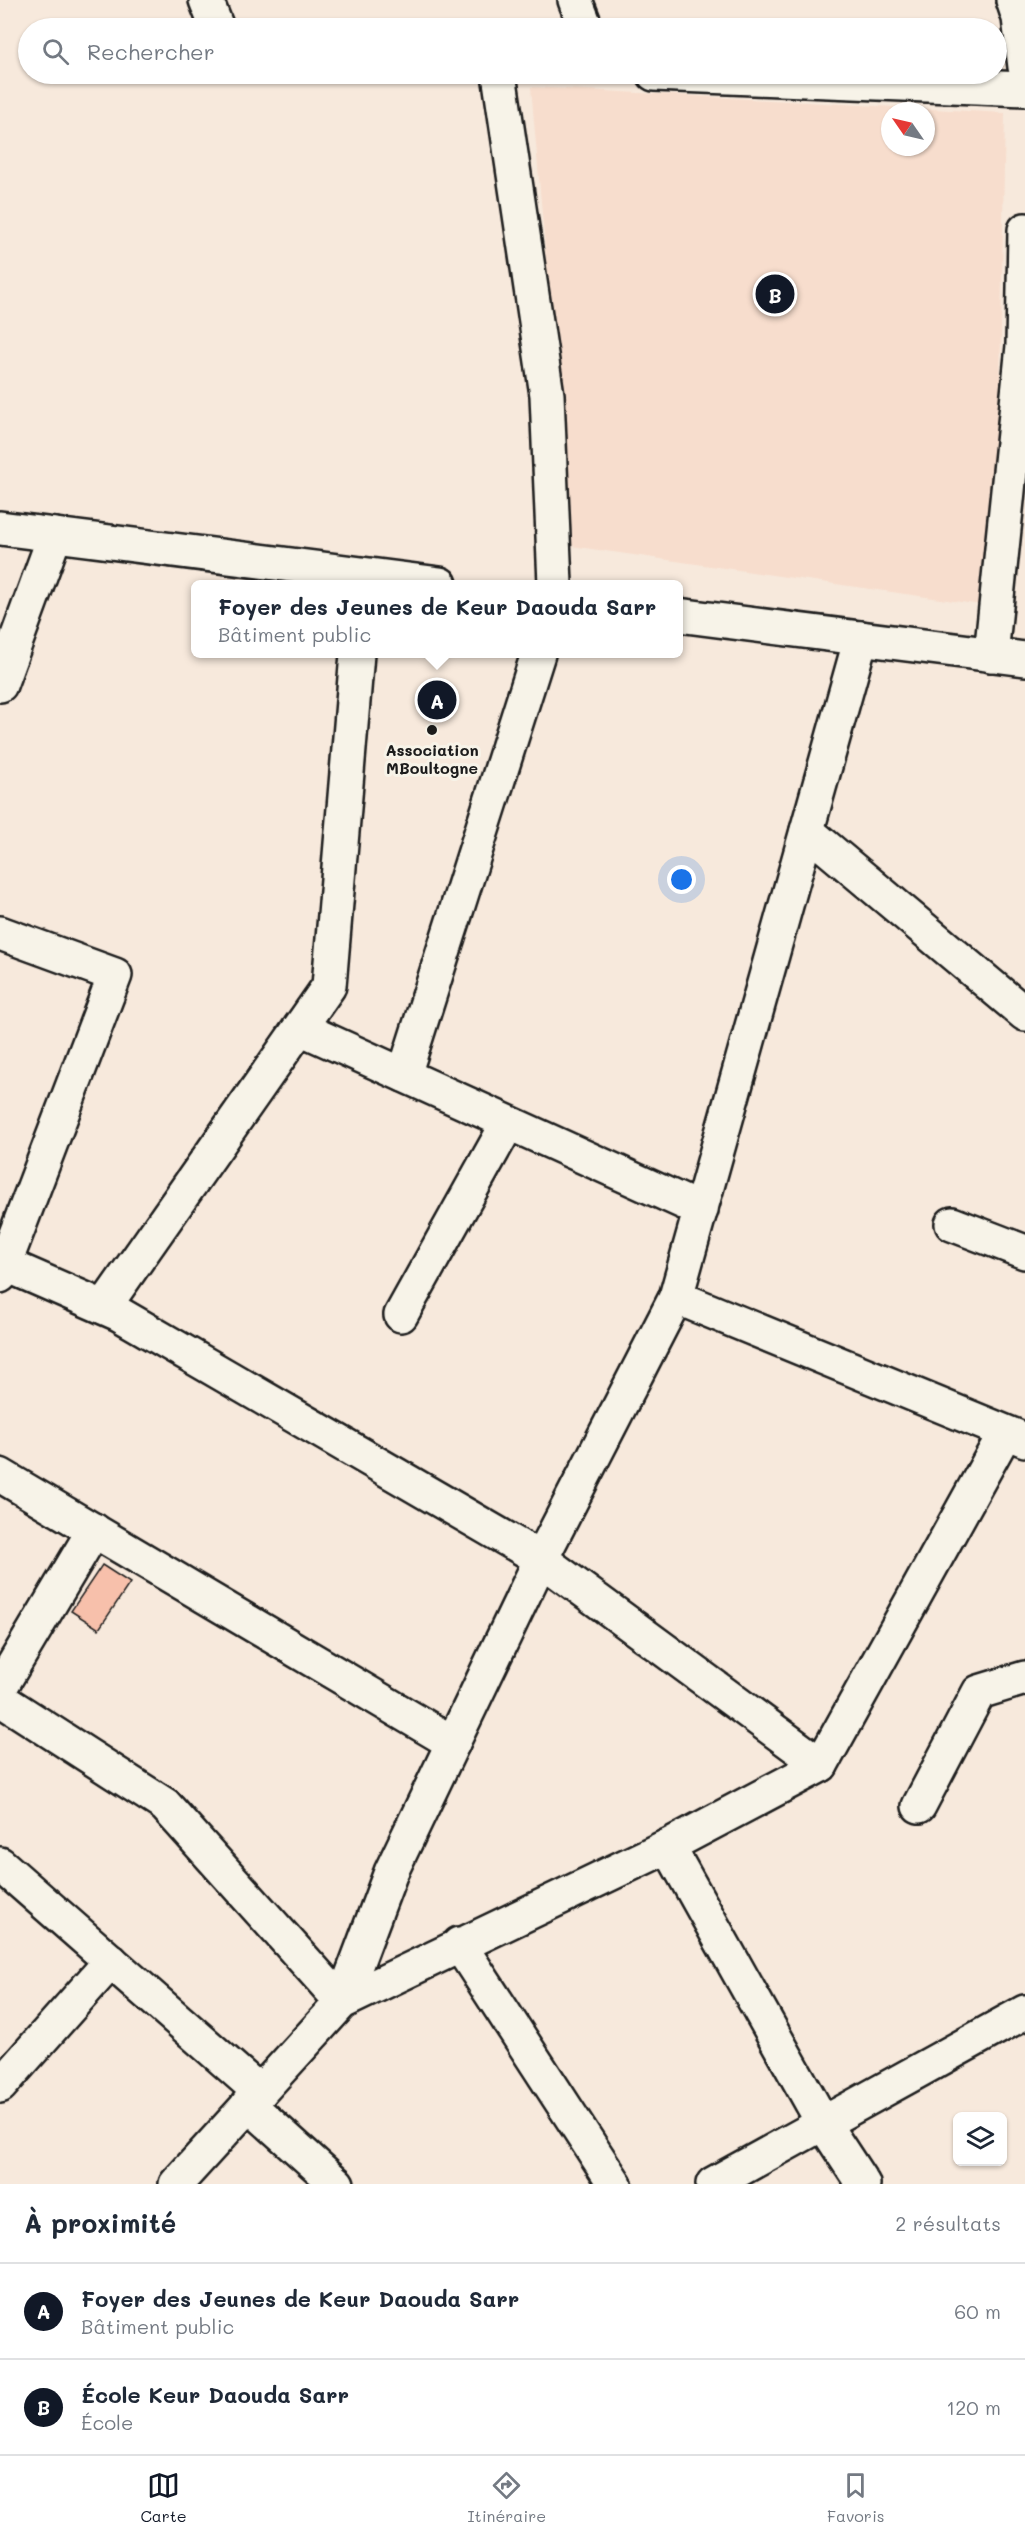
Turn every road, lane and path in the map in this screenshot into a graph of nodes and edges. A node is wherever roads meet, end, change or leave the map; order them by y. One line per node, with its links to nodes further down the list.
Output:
1 (206, 0): 4 (street)
2 (575, 0): 5 (street)
3 (1019, 11): 6 (street)
4 (213, 18)
5 (582, 18)
6 (1025, 67)
7 (500, 84): 14 (street)
8 (901, 84): 9 (street)
9 (1025, 89)
10 (1025, 231): 17 (street)
11 (0, 528): 12 (street)
12 (55, 535): 13 (street); 21 (street)
13 (363, 580)
14 (555, 580)
15 (683, 616): 16 (street)
16 (861, 638): 17 (street); 22 (street)
17 (991, 655): 20 (street)
18 (357, 658): 25 (street)
19 (537, 658): 26 (street)
20 (1025, 659)
21 (0, 686)
22 (807, 831): 24 (street); 28 (street)
23 (0, 933): 31 (street)
24 (1025, 1014)
25 (300, 1028): 26 (street); 33 (street)
26 (404, 1075): 27 (street)
27 (508, 1123): 28 (street); 34 (street)
28 (700, 1210): 32 (street)
29 (952, 1224): 30 (street)
30 (1025, 1252)
31 (2, 1267): 33 (street)
32 (676, 1298): 35 (street); 38 (street)
33 (104, 1307): 38 (street)
34 (401, 1315)
35 (1015, 1436): 43 (street)
36 (0, 1475): 37 (street)
37 (94, 1530): 40 (street); 42 (street)
38 (541, 1559): 42 (street); 43 (street)
39 (1025, 1678): 44 (street)
40 (0, 1688)
41 (0, 1699): 49 (street)
42 (453, 1743): 49 (street)
43 (821, 1765): 45 (street)
44 (919, 1806)
45 (668, 1846): 47 (street); 53 (street)
46 (0, 1864): 48 (street)
47 (459, 1944): 49 (street); 56 (street)
48 (111, 1961): 51 (street); 52 (street)
49 (342, 2002): 52 (street)
50 (1025, 2012): 53 (street)
51 (0, 2086)
52 (254, 2098): 54 (street); 55 (street)
53 (823, 2123): 57 (street); 58 (street)
54 (335, 2183)
55 (176, 2184)
56 (615, 2184)
57 (713, 2184)
58 (862, 2184)

